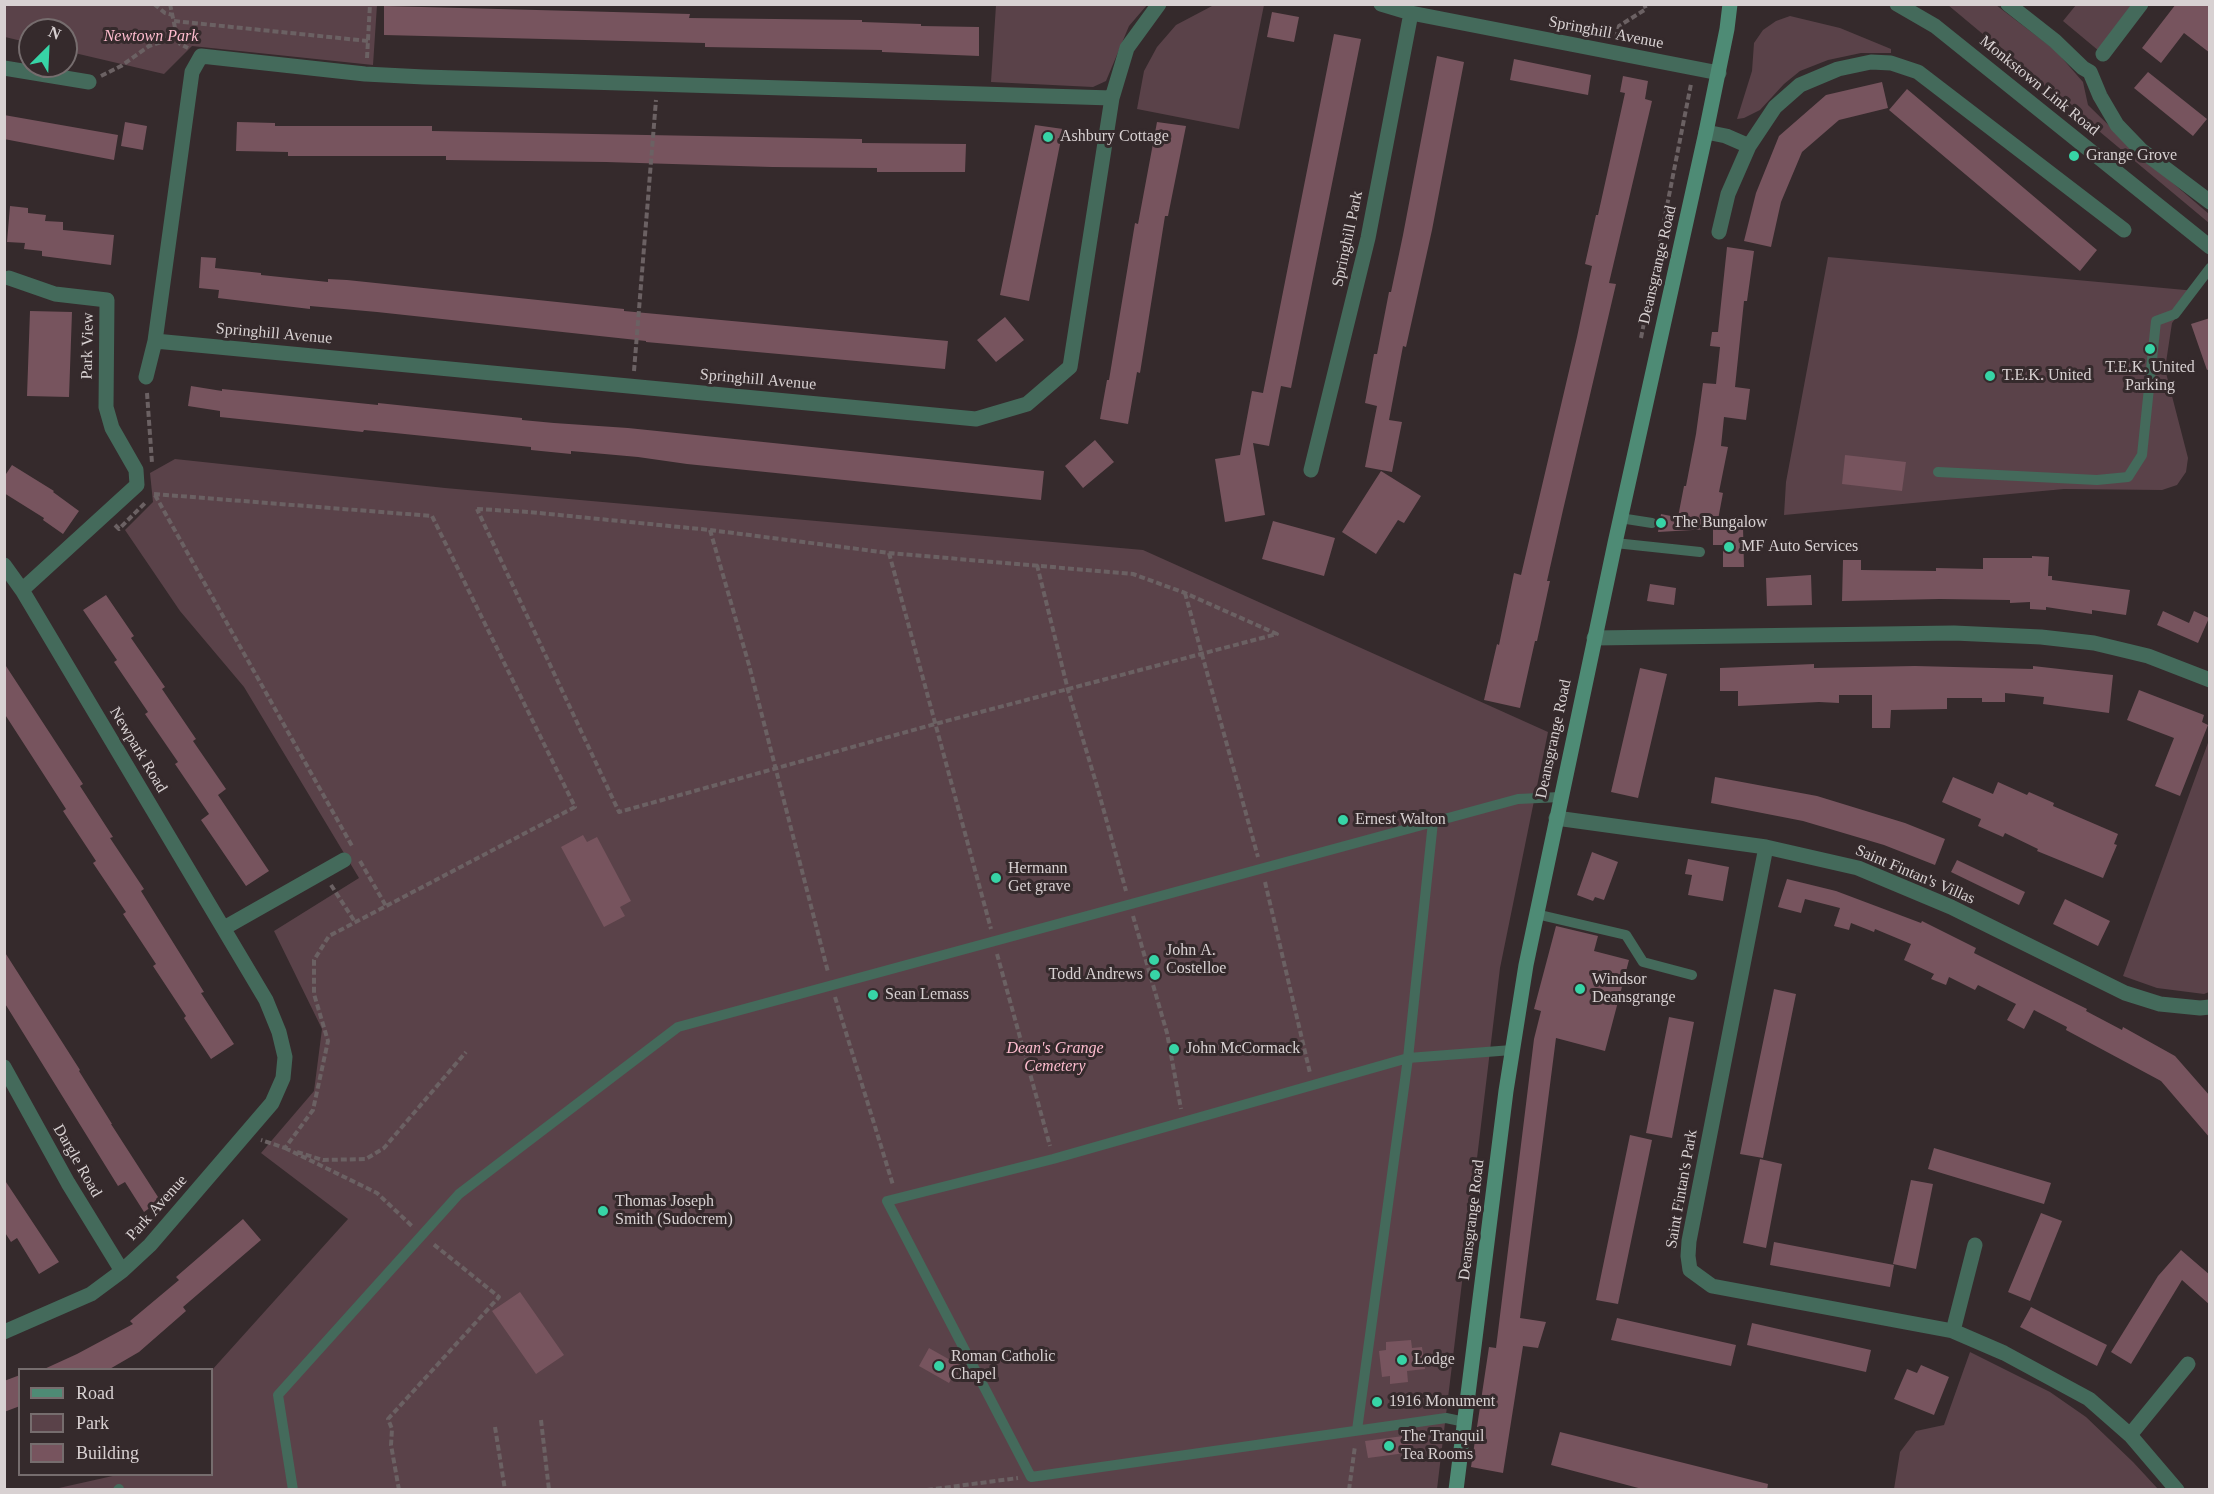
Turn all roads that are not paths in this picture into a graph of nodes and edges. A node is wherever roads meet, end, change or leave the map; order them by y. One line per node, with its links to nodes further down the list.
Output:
1 (1159, 4): 12 (street, Springhill Avenue)
2 (1381, 4): 7 (street, Springhill Avenue)
3 (1730, 4): 10 (main road, Deansgrange Road)
4 (1897, 4): 18 (street, Monkstown Link Road)
5 (2008, 4): 15 (street)
6 (2141, 4): 8 (street)
7 (1411, 13): 10 (street, Springhill Avenue); 23 (street, Springhill Park)
8 (2103, 54)
9 (4, 68): 11 (street)
10 (1719, 73): 13 (main road, Deansgrange Road)
11 (89, 82)
12 (1112, 98): 21 (street); 21 (street, Springhill Avenue)
13 (1706, 132): 14 (street); 25 (main road, Deansgrange Road)
14 (1749, 146): 16 (street); 17 (street)
15 (2209, 201)
16 (2124, 230)
17 (1719, 232)
18 (2210, 248)
19 (2210, 268): 24 (lane)
20 (9, 278): 30 (street, Park View)
21 (155, 340): 22 (street)
22 (146, 377)
23 (1311, 470)
24 (1938, 472)
25 (1620, 518): 26 (lane); 27 (main road, Deansgrange Road)
26 (1652, 523)
27 (1615, 543): 28 (lane); 31 (main road, Deansgrange Road)
28 (1700, 552)
29 (4, 565): 30 (street, Newpark Road)
30 (22, 590): 39 (street, Newpark Road)
31 (1594, 638): 32 (street); 33 (main road, Deansgrange Road)
32 (2210, 680)
33 (1560, 797): 34 (main road, Deansgrange Road); 35 (lane)
34 (1556, 818): 36 (street, Saint Fintan's Villas); 38 (main road, Deansgrange Road)
35 (1433, 822): 44 (lane); 54 (lane)
36 (1766, 847): 41 (street, Saint Fintan's Villas); 48 (street, Saint Fintan's Park)
37 (344, 860): 39 (street)
38 (1536, 914): 40 (lane); 42 (main road, Deansgrange Road)
39 (224, 928): 43 (street, Newpark Road)
40 (1692, 975)
41 (2210, 1007)
42 (1512, 1050): 44 (lane); 51 (main road, Deansgrange Road)
43 (285, 1057): 47 (street, Park Avenue)
44 (1408, 1058): 52 (lane); 52 (lane)
45 (4, 1067): 47 (street, Dargle Road)
46 (1975, 1245): 48 (street)
47 (122, 1271): 49 (street, Park Avenue)
48 (1953, 1331): 53 (street, Saint Fintan's Park)
49 (4, 1332)
50 (2188, 1364): 53 (street)
51 (1464, 1422): 52 (lane); 55 (main road, Deansgrange Road)
52 (1357, 1430)
53 (2130, 1435): 56 (street, Saint Fintan's Park)
54 (293, 1490)
55 (1456, 1490)
56 (2177, 1490)

